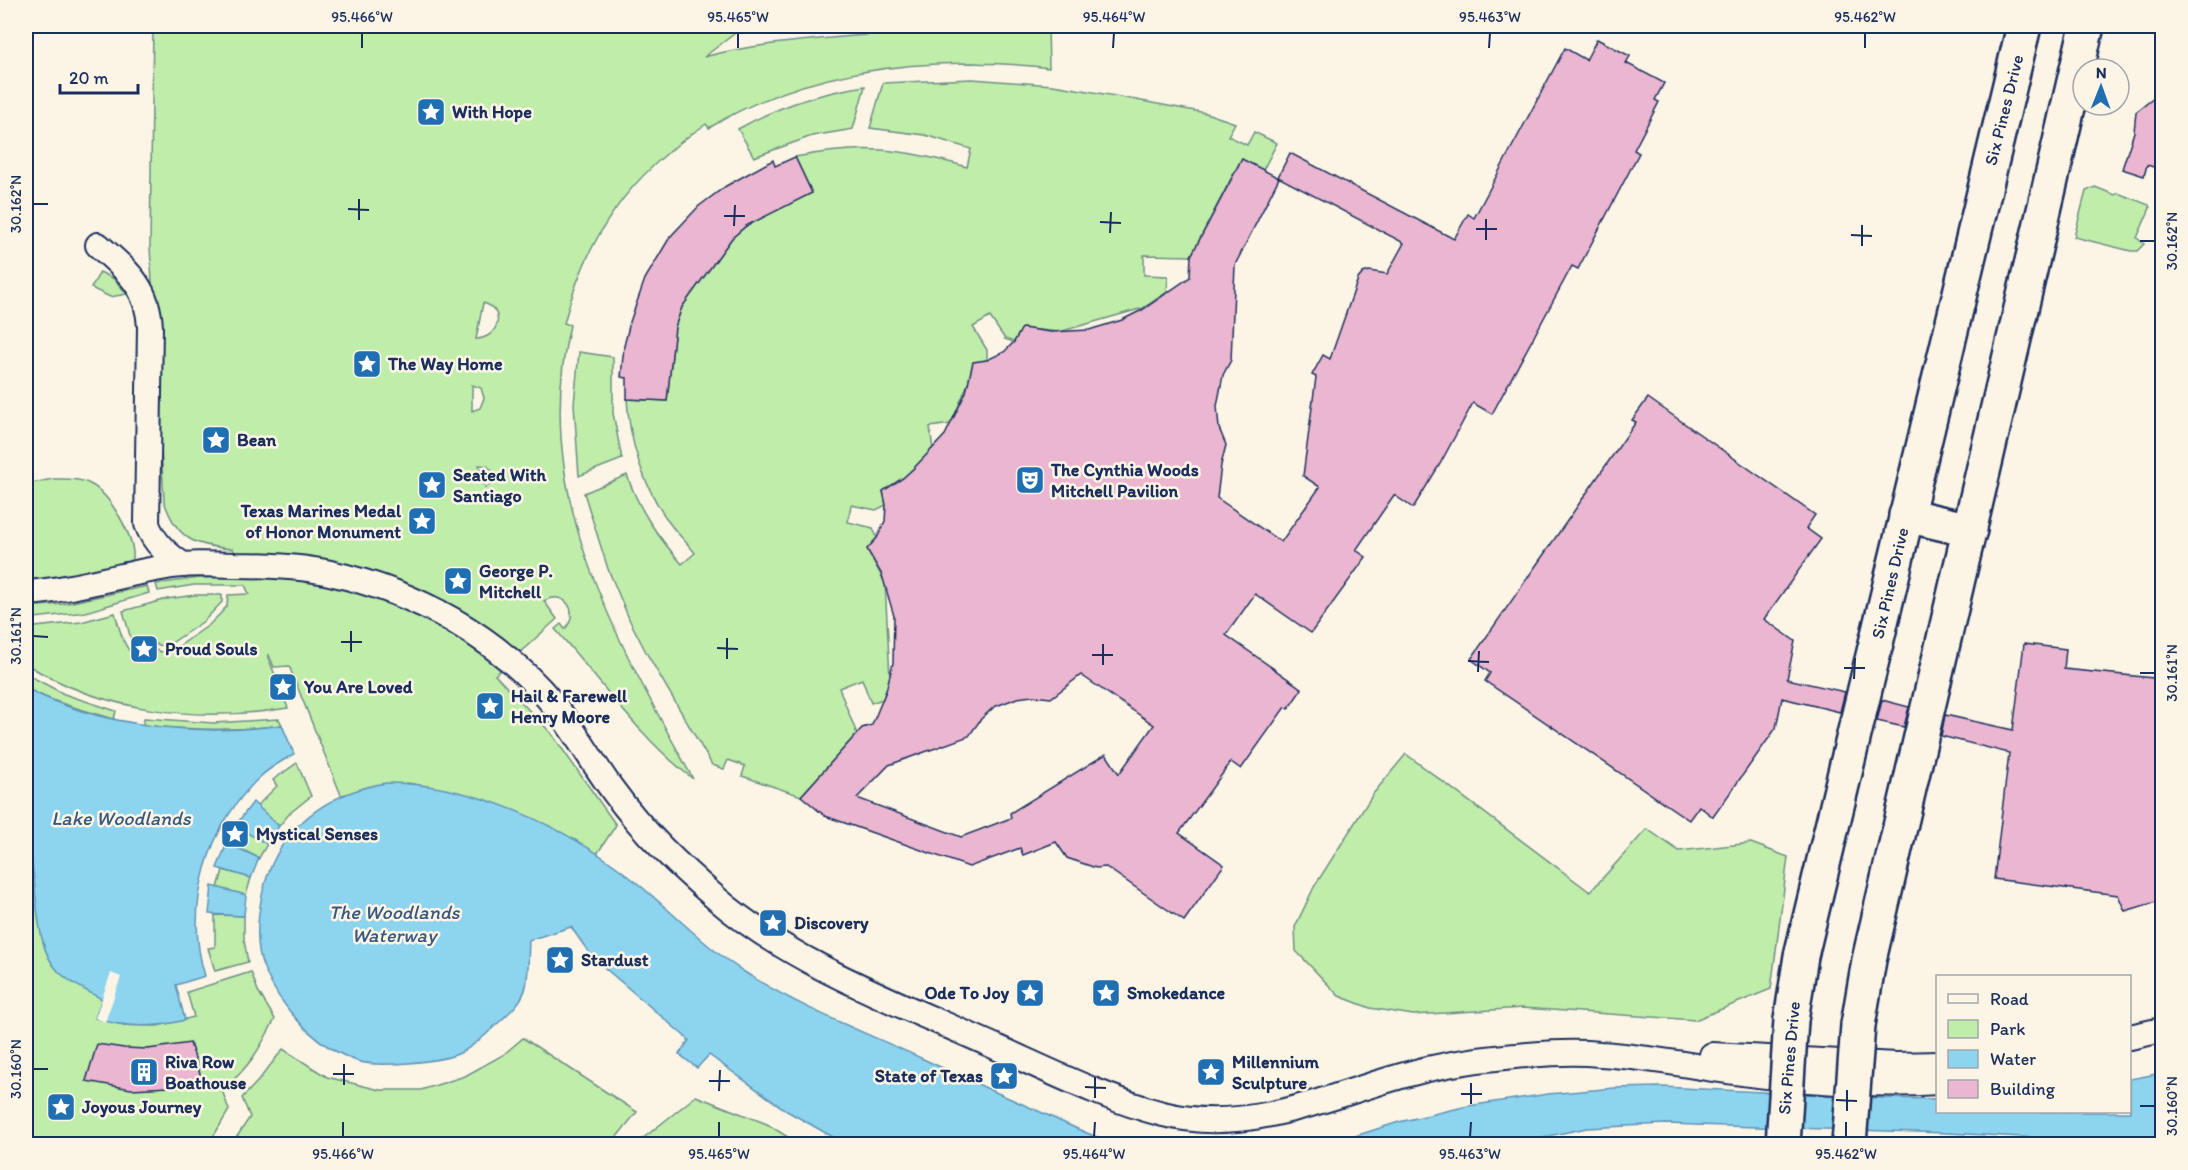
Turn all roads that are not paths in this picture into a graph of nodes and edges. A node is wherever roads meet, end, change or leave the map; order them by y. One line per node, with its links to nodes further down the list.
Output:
1 (2024, 26): 4 (street, Six Pines Drive)
2 (2087, 26): 5 (street)
3 (98, 245): 6 (street)
4 (1906, 515): 5 (street); 13 (street, Six Pines Drive, bridge)
5 (1970, 530): 14 (street, bridge)
6 (183, 565): 7 (street); 10 (street)
7 (26, 593)
8 (2163, 1030): 9 (street)
9 (2131, 1037)
10 (1599, 1053): 11 (street); 12 (street)
11 (1936, 1064)
12 (1936, 1082)
13 (1783, 1144)
14 (1849, 1144)

